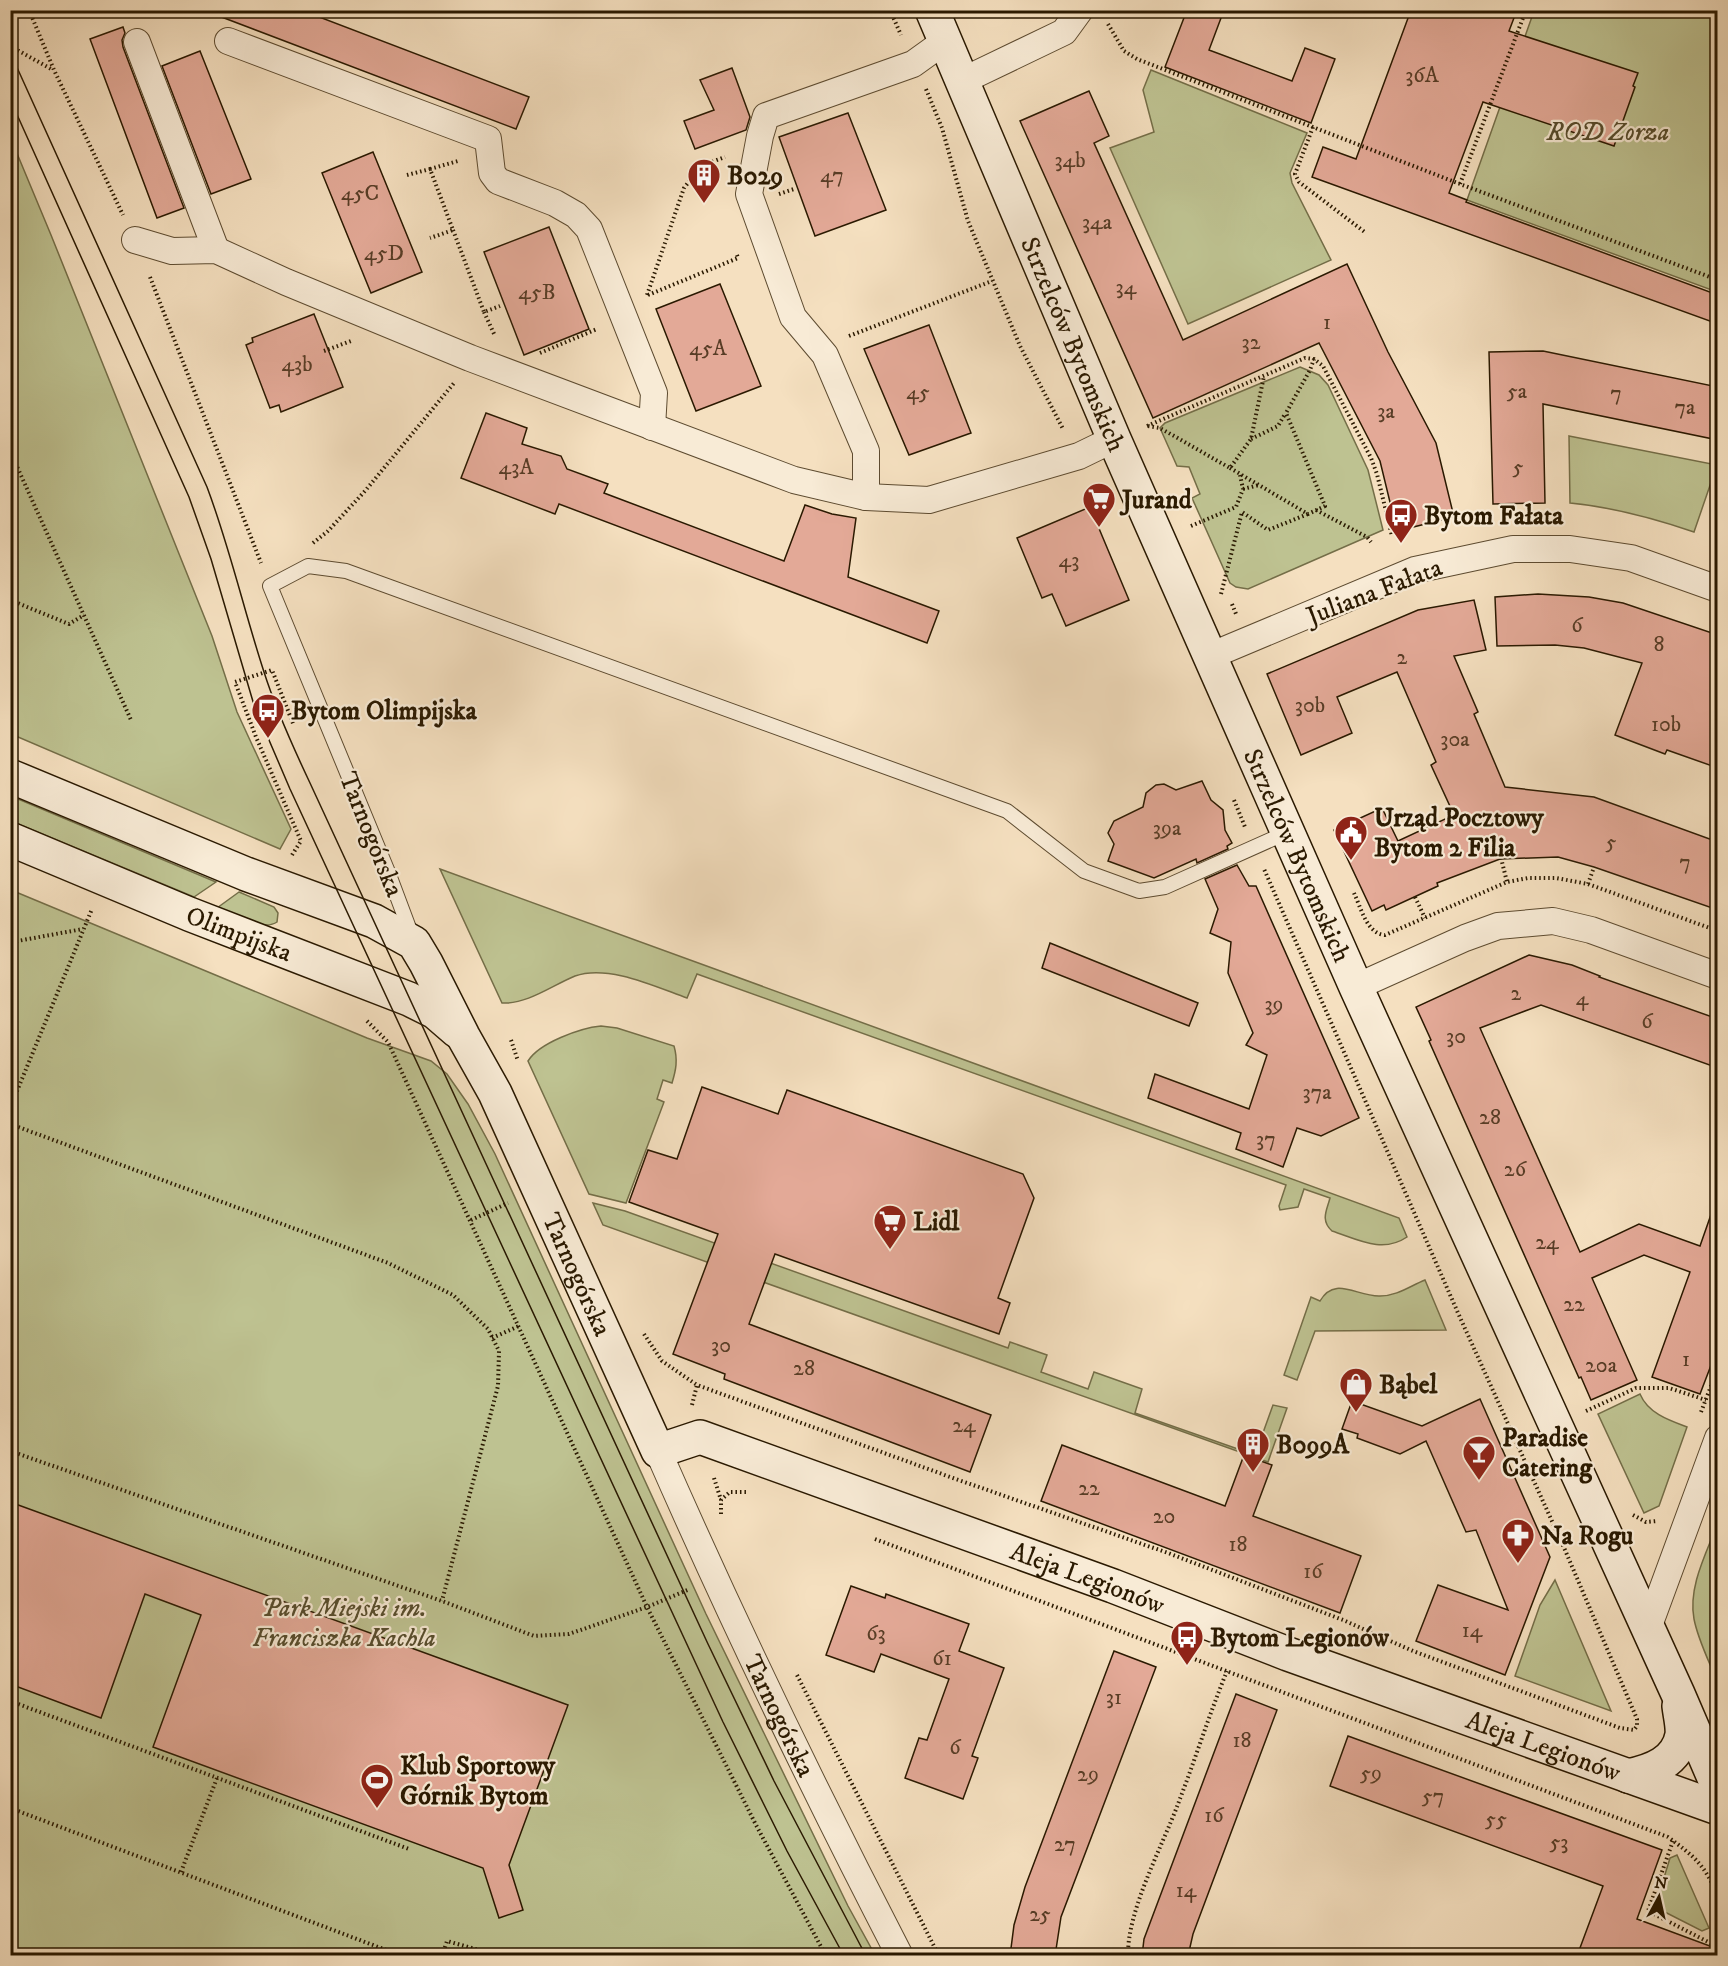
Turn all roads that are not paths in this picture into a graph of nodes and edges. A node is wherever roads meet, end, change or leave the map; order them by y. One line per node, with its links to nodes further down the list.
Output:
1 (932, 10): 4 (street, Strzelców Bytomskich)
2 (1080, 10): 6 (street)
3 (228, 41): 9 (street)
4 (945, 41): 6 (street, Strzelców Bytomskich); 11 (street)
5 (137, 42): 8 (street)
6 (962, 81): 10 (street, Strzelców Bytomskich)
7 (135, 240): 8 (street)
8 (216, 250): 9 (street)
9 (652, 427): 11 (street)
10 (1114, 439): 11 (street); 13 (street, Strzelców Bytomskich)
11 (866, 497)
12 (1718, 589): 13 (street, Juliana Fałata)
13 (1210, 656): 15 (street, Strzelców Bytomskich)
14 (10, 776): 17 (street)
15 (1288, 832): 17 (lane, Tarnogórska); 19 (street, Strzelców Bytomskich)
16 (10, 839): 20 (street, Olimpijska)
17 (414, 944): 20 (street, Tarnogórska)
18 (1718, 976): 19 (street)
19 (1356, 987): 23 (street, Strzelców Bytomskich)
20 (463, 1036): 22 (street, Tarnogórska)
21 (1718, 1438): 23 (street)
22 (658, 1451): 26 (street, Aleja Legionów); 29 (street, Tarnogórska)
23 (1647, 1630): 24 (street, Strzelców Bytomskich)
24 (1678, 1694): 25 (street); 26 (street, Strzelców Bytomskich); 27 (street, Strzelców Bytomskich)
25 (1718, 1744)
26 (1628, 1776): 28 (street, Aleja Legionów)
27 (1718, 1787)
28 (1718, 1808)
29 (900, 1956)

